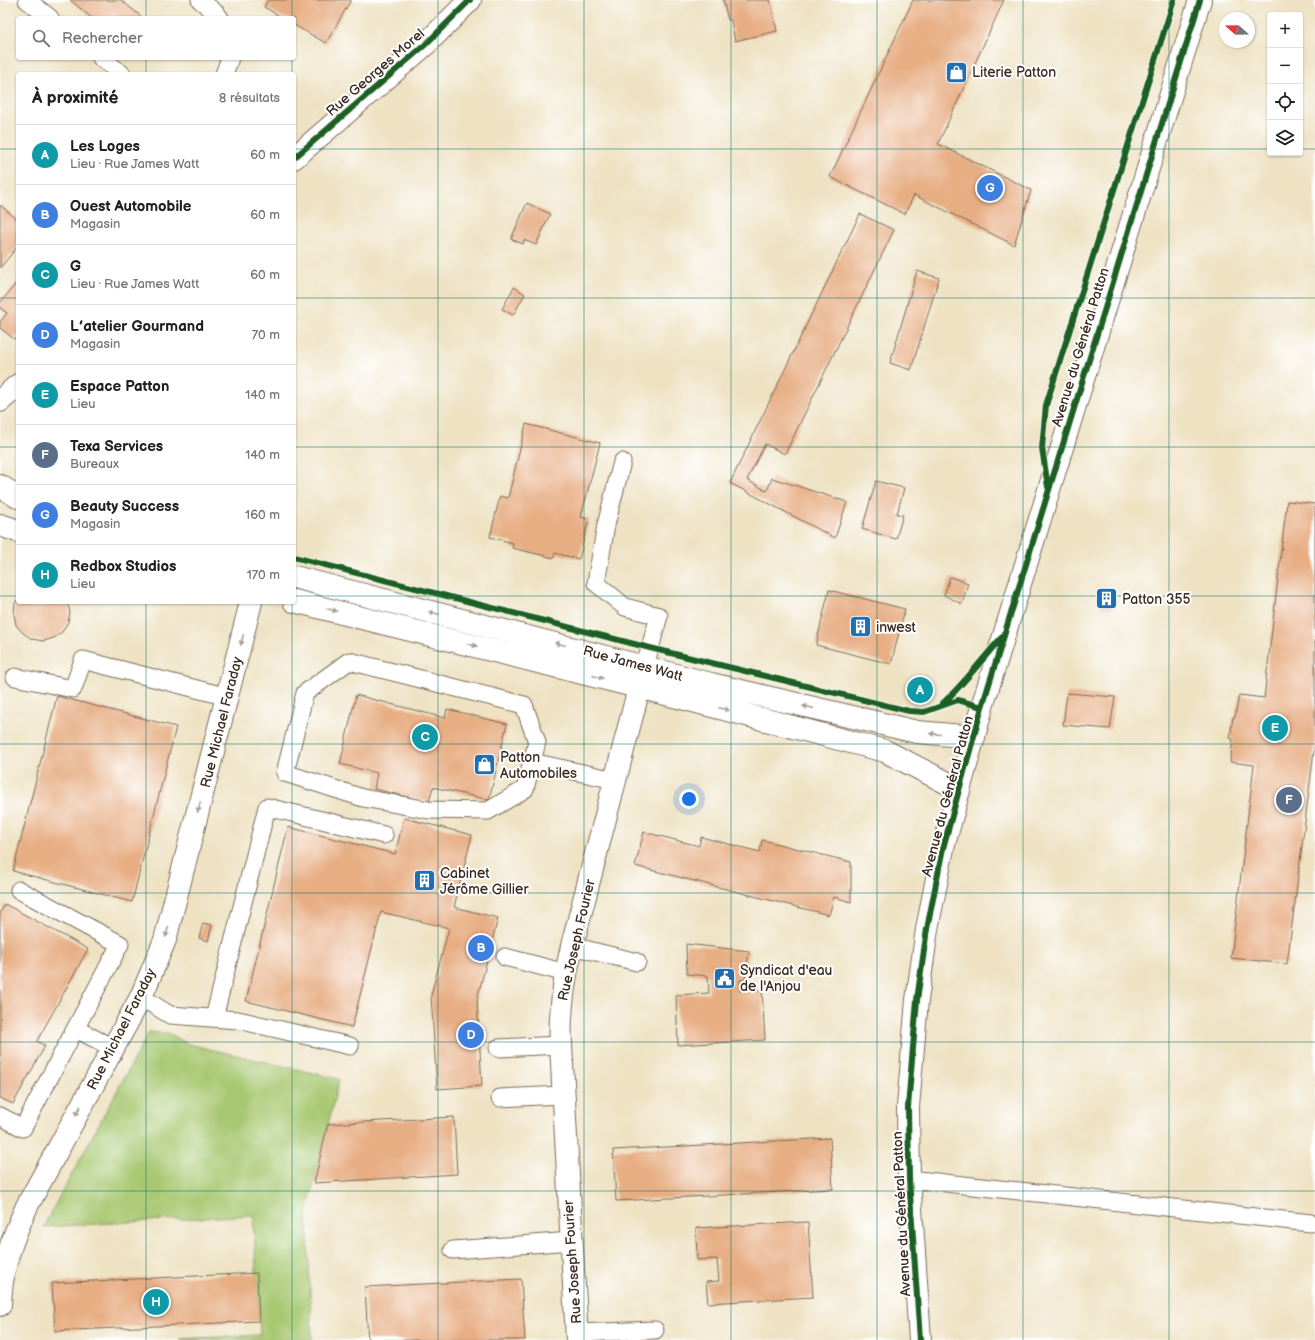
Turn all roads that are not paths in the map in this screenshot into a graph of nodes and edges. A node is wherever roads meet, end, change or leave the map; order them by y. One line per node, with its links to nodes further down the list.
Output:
1 (27, 0): 5 (lane)
2 (200, 0): 6 (lane)
3 (470, 0): 11 (street, Rue Georges Morel)
4 (1200, 0): 26 (street, Avenue du Général Patton)
5 (47, 16)
6 (218, 16)
7 (104, 60): 9 (lane)
8 (229, 60): 10 (lane)
9 (119, 72)
10 (225, 72)
11 (296, 156)
12 (16, 387): 13 (street)
13 (0, 401)
14 (622, 462): 22 (lane)
15 (0, 486): 16 (street)
16 (16, 496)
17 (0, 525): 18 (street)
18 (16, 530)
19 (296, 579): 22 (street, Rue James Watt, one-way to 19)
20 (296, 602): 24 (street, Rue James Watt, one-way to 24)
21 (251, 604): 25 (street, Rue Michael Faraday, one-way to 25)
22 (645, 666): 24 (street, Rue Joseph Fourier); 26 (street, Rue James Watt, one-way to 22)
23 (16, 677): 25 (lane)
24 (640, 688): 28 (street, Rue Joseph Fourier); 29 (street, Rue James Watt, one-way to 29)
25 (228, 696): 36 (street, Rue Michael Faraday, one-way to 36)
26 (974, 737): 29 (street, Avenue du Général Patton)
27 (532, 762): 27 (lane); 28 (lane)
28 (615, 780): 32 (street, Rue Joseph Fourier)
29 (959, 789): 46 (street, Avenue du Général Patton)
30 (384, 835): 37 (lane)
31 (19, 890): 38 (lane)
32 (572, 946): 34 (lane); 35 (street, Rue Joseph Fourier)
33 (505, 957): 35 (lane)
34 (637, 962)
35 (566, 973): 39 (street, Rue Joseph Fourier)
36 (141, 997): 37 (lane); 41 (street, Rue Michael Faraday)
37 (214, 1018): 40 (lane)
38 (76, 1029): 41 (lane); 45 (lane)
39 (560, 1045): 42 (lane); 43 (street, Rue Joseph Fourier)
40 (350, 1046)
41 (113, 1048): 50 (street, Rue Michael Faraday, one-way to 50)
42 (498, 1048)
43 (563, 1095): 44 (lane); 48 (street, Rue Joseph Fourier)
44 (500, 1098)
45 (0, 1116)
46 (909, 1179): 47 (lane); 54 (street, Avenue du Général Patton)
47 (1311, 1223)
48 (571, 1240): 49 (lane); 53 (street, Rue Joseph Fourier)
49 (452, 1250)
50 (4, 1254): 51 (street, Rue Michael Faraday)
51 (0, 1305)
52 (655, 1330): 53 (lane)
53 (577, 1336)
54 (920, 1340)

